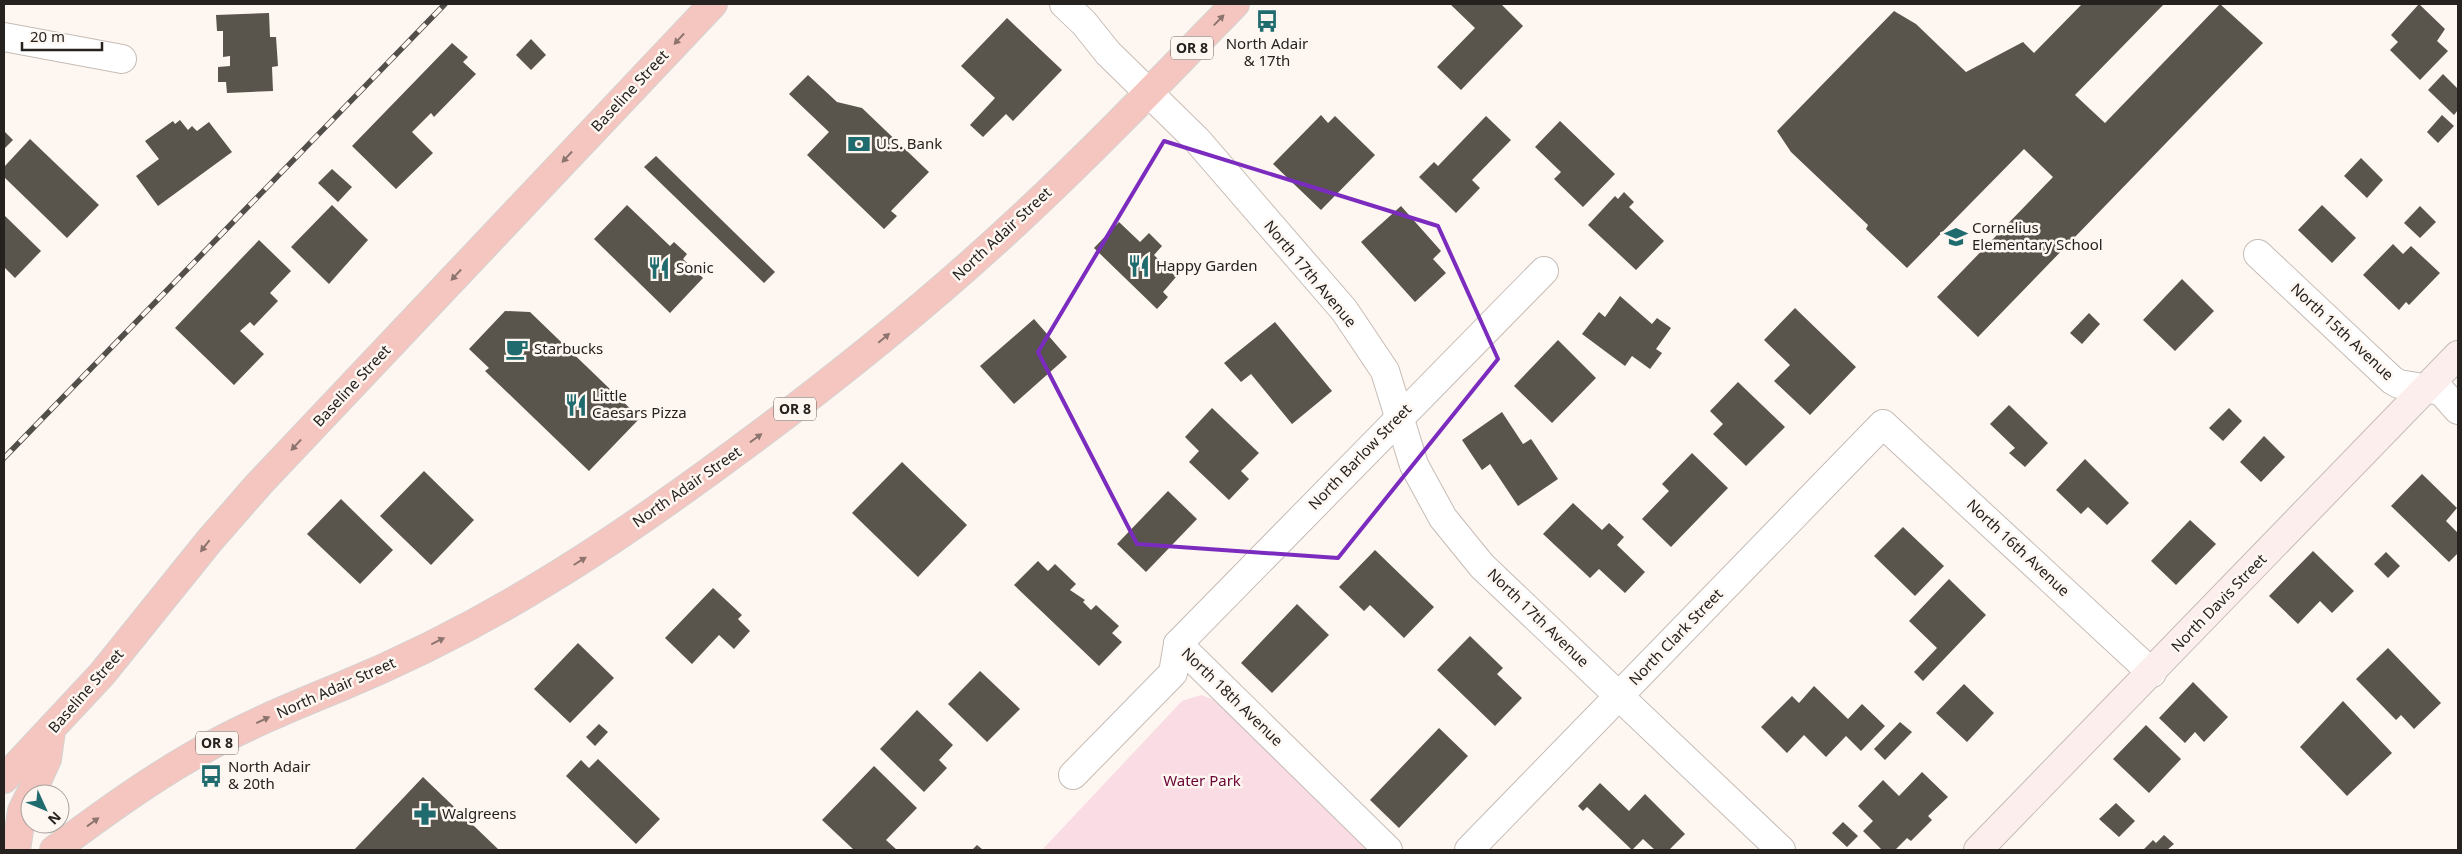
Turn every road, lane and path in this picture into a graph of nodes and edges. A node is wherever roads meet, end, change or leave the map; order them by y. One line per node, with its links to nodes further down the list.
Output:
1 (713, 4): 17 (highway, Baseline Street, one-way to 17)
2 (1064, 4): 6 (street, North 17th Avenue)
3 (1235, 4): 6 (highway, North Adair Street / OR 8, one-way to 3)
4 (4, 36): 5 (street)
5 (122, 59)
6 (1149, 93): 12 (street, North 17th Avenue); 23 (highway, North Adair Street / OR 8, one-way to 6)
7 (2258, 254): 10 (street, North 15th Avenue)
8 (1544, 271): 12 (street, North Barlow Street)
9 (2458, 355): 10 (street, North Davis Street)
10 (2425, 388): 11 (street, North 15th Avenue); 15 (street, North Davis Street)
11 (2458, 410)
12 (1400, 416): 14 (street, North Barlow Street); 16 (street, North 17th Avenue)
13 (1883, 424): 15 (street, North 16th Avenue); 16 (street, North Clark Street)
14 (1178, 644): 18 (street, North 18th Avenue); 24 (street, North 18th Avenue)
15 (2152, 673): 27 (street, North Davis Street)
16 (1619, 696): 25 (street, North Clark Street); 26 (street, North 17th Avenue)
17 (51, 731): 19 (highway, Baseline Street); 20 (highway)
18 (1073, 775)
19 (4, 779)
20 (35, 784)
21 (20, 824): 22 (highway)
22 (16, 850)
23 (54, 850)
24 (1388, 850)
25 (1469, 850)
26 (1781, 850)
27 (1978, 850)

